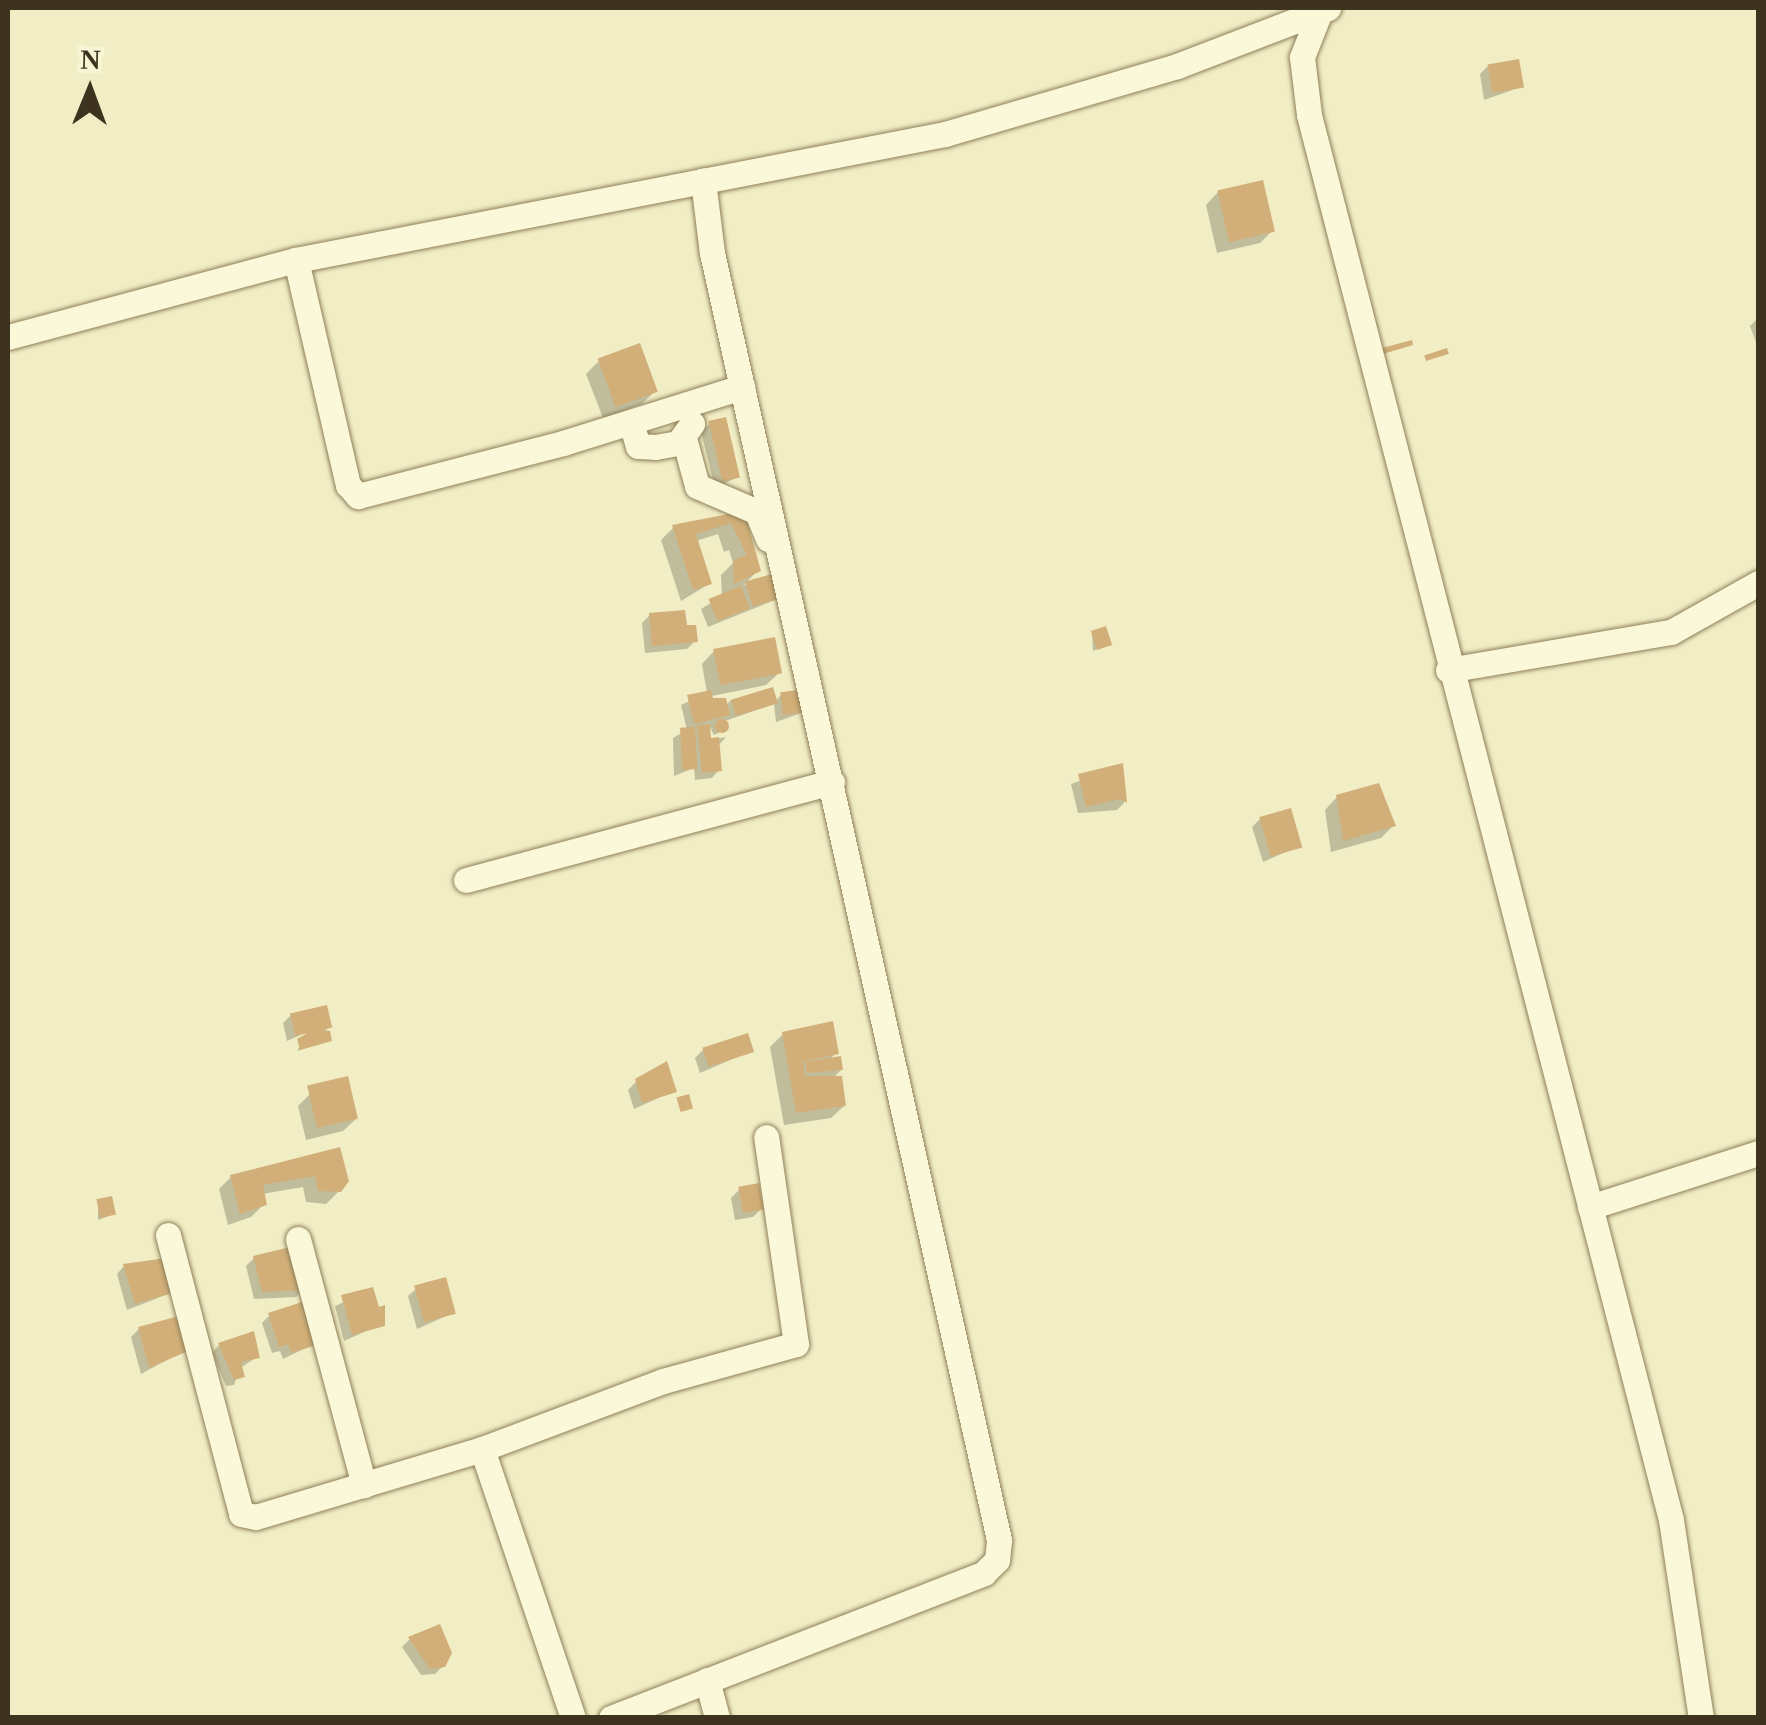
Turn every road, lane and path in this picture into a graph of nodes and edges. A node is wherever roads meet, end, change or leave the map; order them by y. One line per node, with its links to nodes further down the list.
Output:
1 (1325, 8): 2 (street); 11 (street)
2 (703, 182): 3 (street); 5 (street)
3 (296, 260): 4 (street); 7 (street)
4 (8, 337)
5 (742, 387): 6 (street); 9 (street)
6 (676, 408): 7 (street); 8 (street)
7 (631, 422): 8 (street)
8 (684, 438): 9 (street)
9 (782, 559): 12 (street)
10 (1758, 583): 11 (street)
11 (1448, 670): 16 (street)
12 (832, 782): 13 (street); 21 (street)
13 (466, 880)
14 (766, 1138): 19 (street)
15 (1758, 1152): 16 (street)
16 (1590, 1207): 25 (street)
17 (168, 1235): 20 (street)
18 (298, 1238): 20 (street)
19 (482, 1449): 20 (street); 22 (street)
20 (364, 1484)
21 (707, 1680): 23 (street); 24 (street)
22 (573, 1718)
23 (610, 1718)
24 (717, 1718)
25 (1701, 1718)

